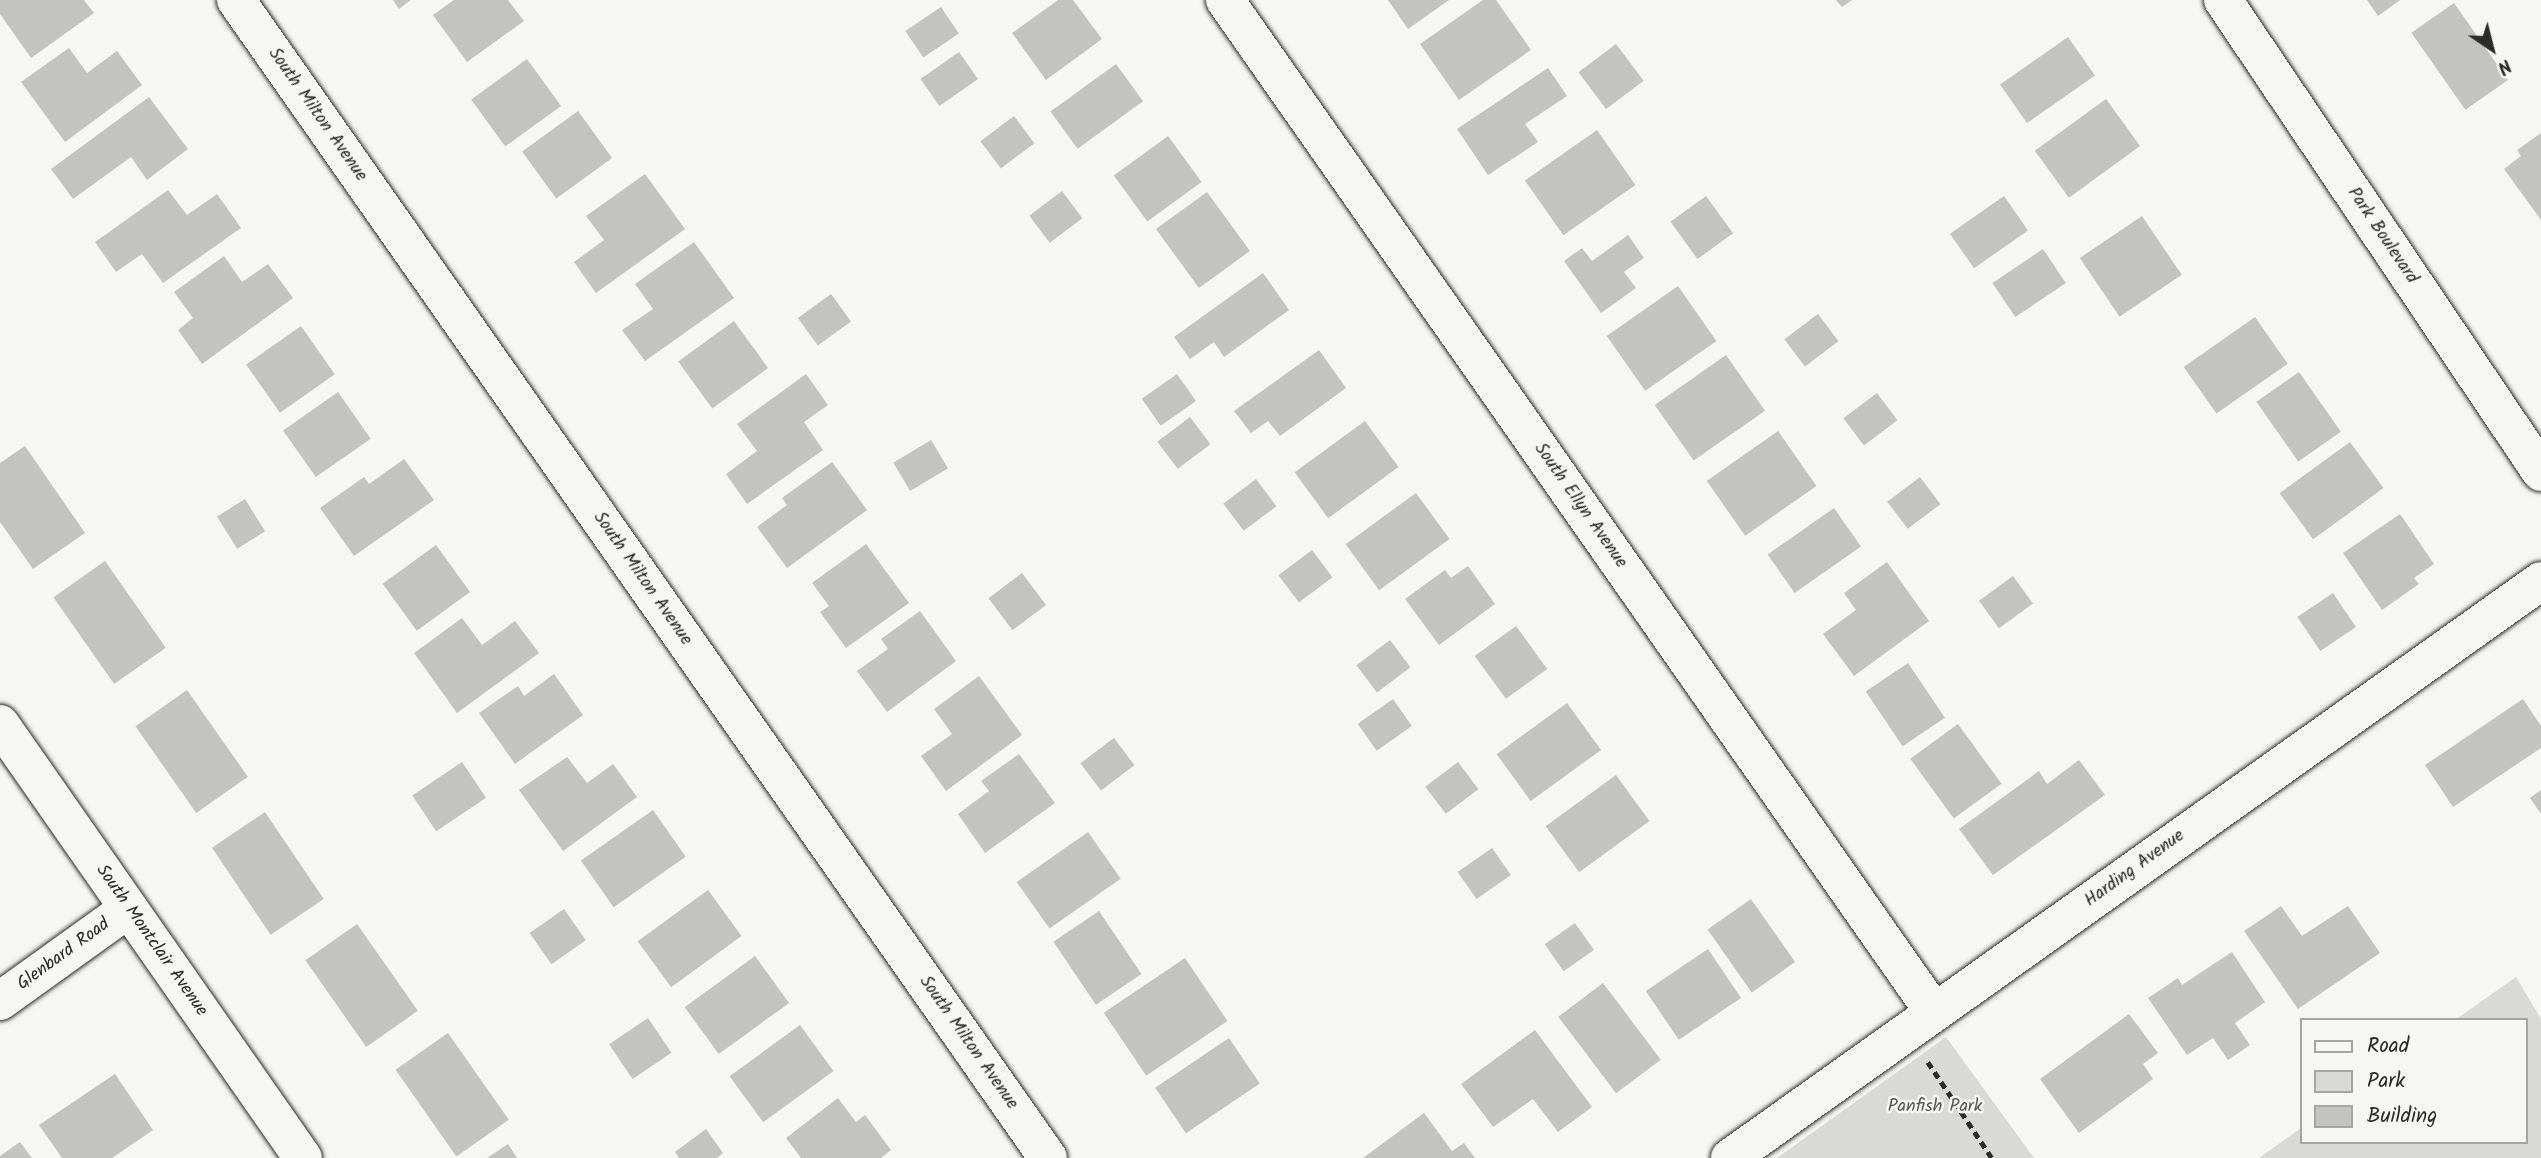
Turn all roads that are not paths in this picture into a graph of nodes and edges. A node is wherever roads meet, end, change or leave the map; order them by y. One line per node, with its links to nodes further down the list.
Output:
1 (236, 0): 11 (street, South Milton Avenue)
2 (1225, 0): 9 (street, South Ellyn Avenue)
3 (2223, 0): 4 (street, Park Boulevard)
4 (2541, 472)
5 (2541, 581): 9 (street, Harding Avenue)
6 (0, 724): 7 (street, South Montclair Avenue)
7 (128, 909): 8 (street, Glenbard Road); 10 (street, South Montclair Avenue)
8 (0, 1001)
9 (1934, 1012): 12 (street, Harding Avenue)
10 (303, 1158)
11 (1048, 1158)
12 (1730, 1158)

